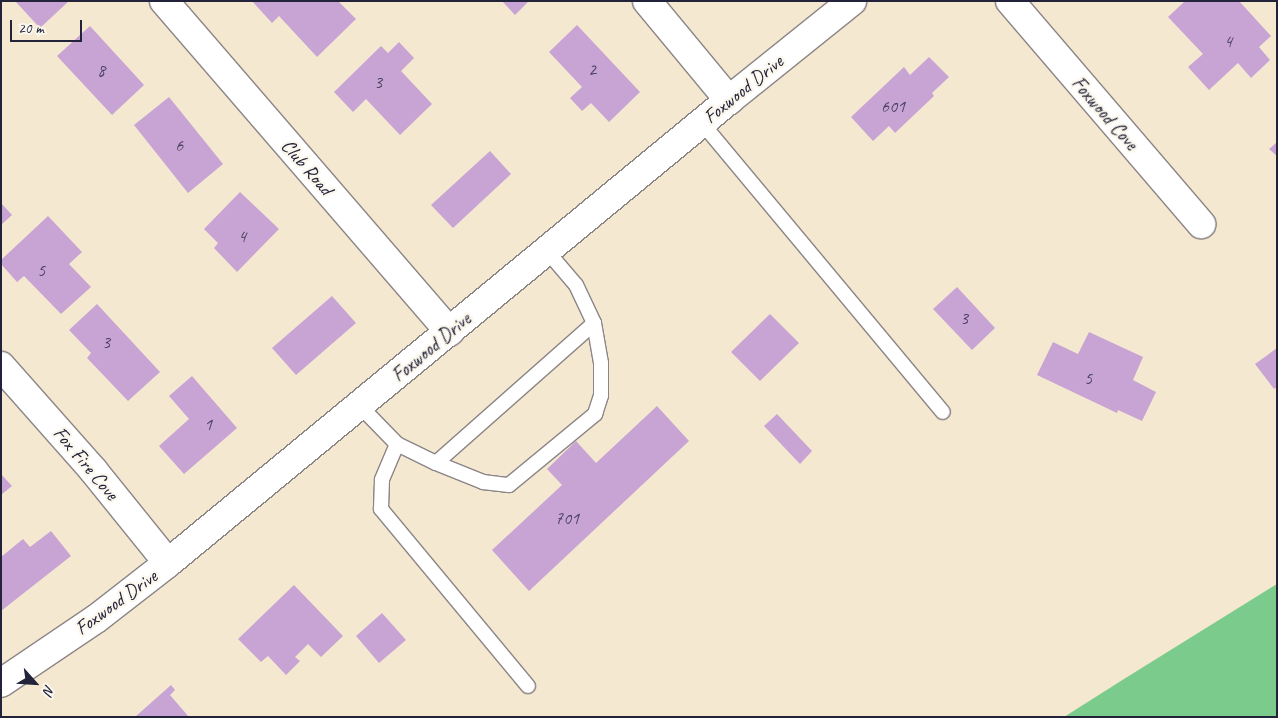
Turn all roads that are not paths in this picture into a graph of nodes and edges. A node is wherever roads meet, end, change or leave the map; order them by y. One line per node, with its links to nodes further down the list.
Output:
1 (164, 1): 10 (street, Club Road)
2 (647, 1): 5 (street)
3 (852, 1): 5 (street, Foxwood Drive)
4 (1010, 1): 7 (street, Foxwood Cove)
5 (729, 100): 6 (street, Foxwood Drive)
6 (702, 122): 8 (street, Foxwood Drive); 13 (lane)
7 (1201, 224)
8 (547, 251): 9 (lane); 10 (street, Foxwood Drive)
9 (594, 323): 15 (lane); 15 (lane)
10 (450, 332): 12 (street, Foxwood Drive)
11 (1, 366): 16 (street, Fox Fire Cove)
12 (360, 406): 14 (lane); 16 (street, Foxwood Drive)
13 (943, 412)
14 (397, 444): 15 (lane); 18 (lane)
15 (436, 463)
16 (168, 563): 17 (street, Foxwood Drive)
17 (1, 683)
18 (528, 686)

